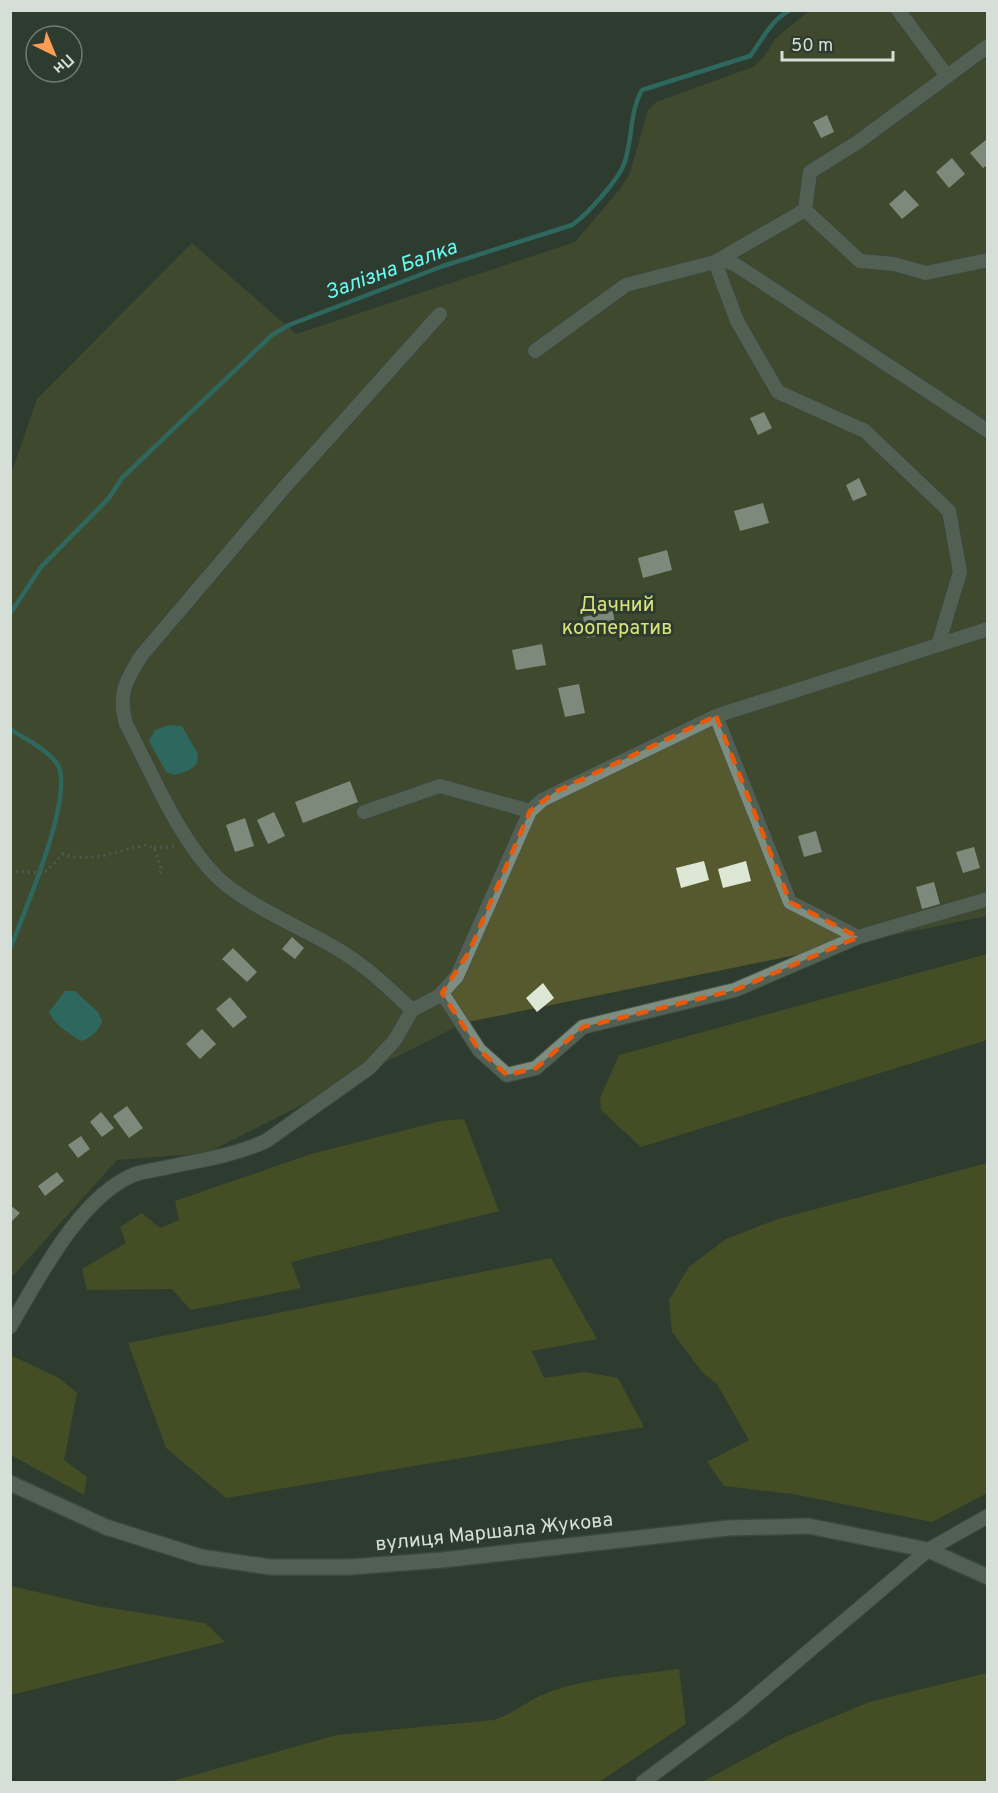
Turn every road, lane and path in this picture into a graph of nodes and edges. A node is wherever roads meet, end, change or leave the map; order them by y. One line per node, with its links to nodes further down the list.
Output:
1 (898, 10): 3 (street)
2 (987, 46): 3 (street)
3 (947, 76): 4 (street)
4 (805, 210): 5 (street); 6 (street)
5 (717, 260): 8 (street); 9 (street); 11 (street)
6 (987, 260)
7 (440, 314): 15 (street)
8 (535, 351)
9 (987, 431)
10 (987, 629): 11 (street)
11 (938, 645): 12 (street)
12 (716, 716): 13 (street); 20 (street)
13 (530, 811): 14 (street); 21 (street)
14 (364, 812)
15 (190, 844): 16 (path); 22 (street)
16 (154, 848): 17 (path); 18 (path)
17 (10, 871)
18 (157, 874)
19 (987, 899): 20 (street)
20 (858, 937): 21 (street)
21 (442, 993): 22 (street)
22 (412, 1010): 23 (street)
23 (10, 1327)
24 (10, 1483): 26 (main road, вулиця Маршала Жукова)
25 (987, 1516): 26 (street)
26 (928, 1550): 27 (main road, вулиця Маршала Жукова); 28 (street)
27 (987, 1576)
28 (643, 1782)

